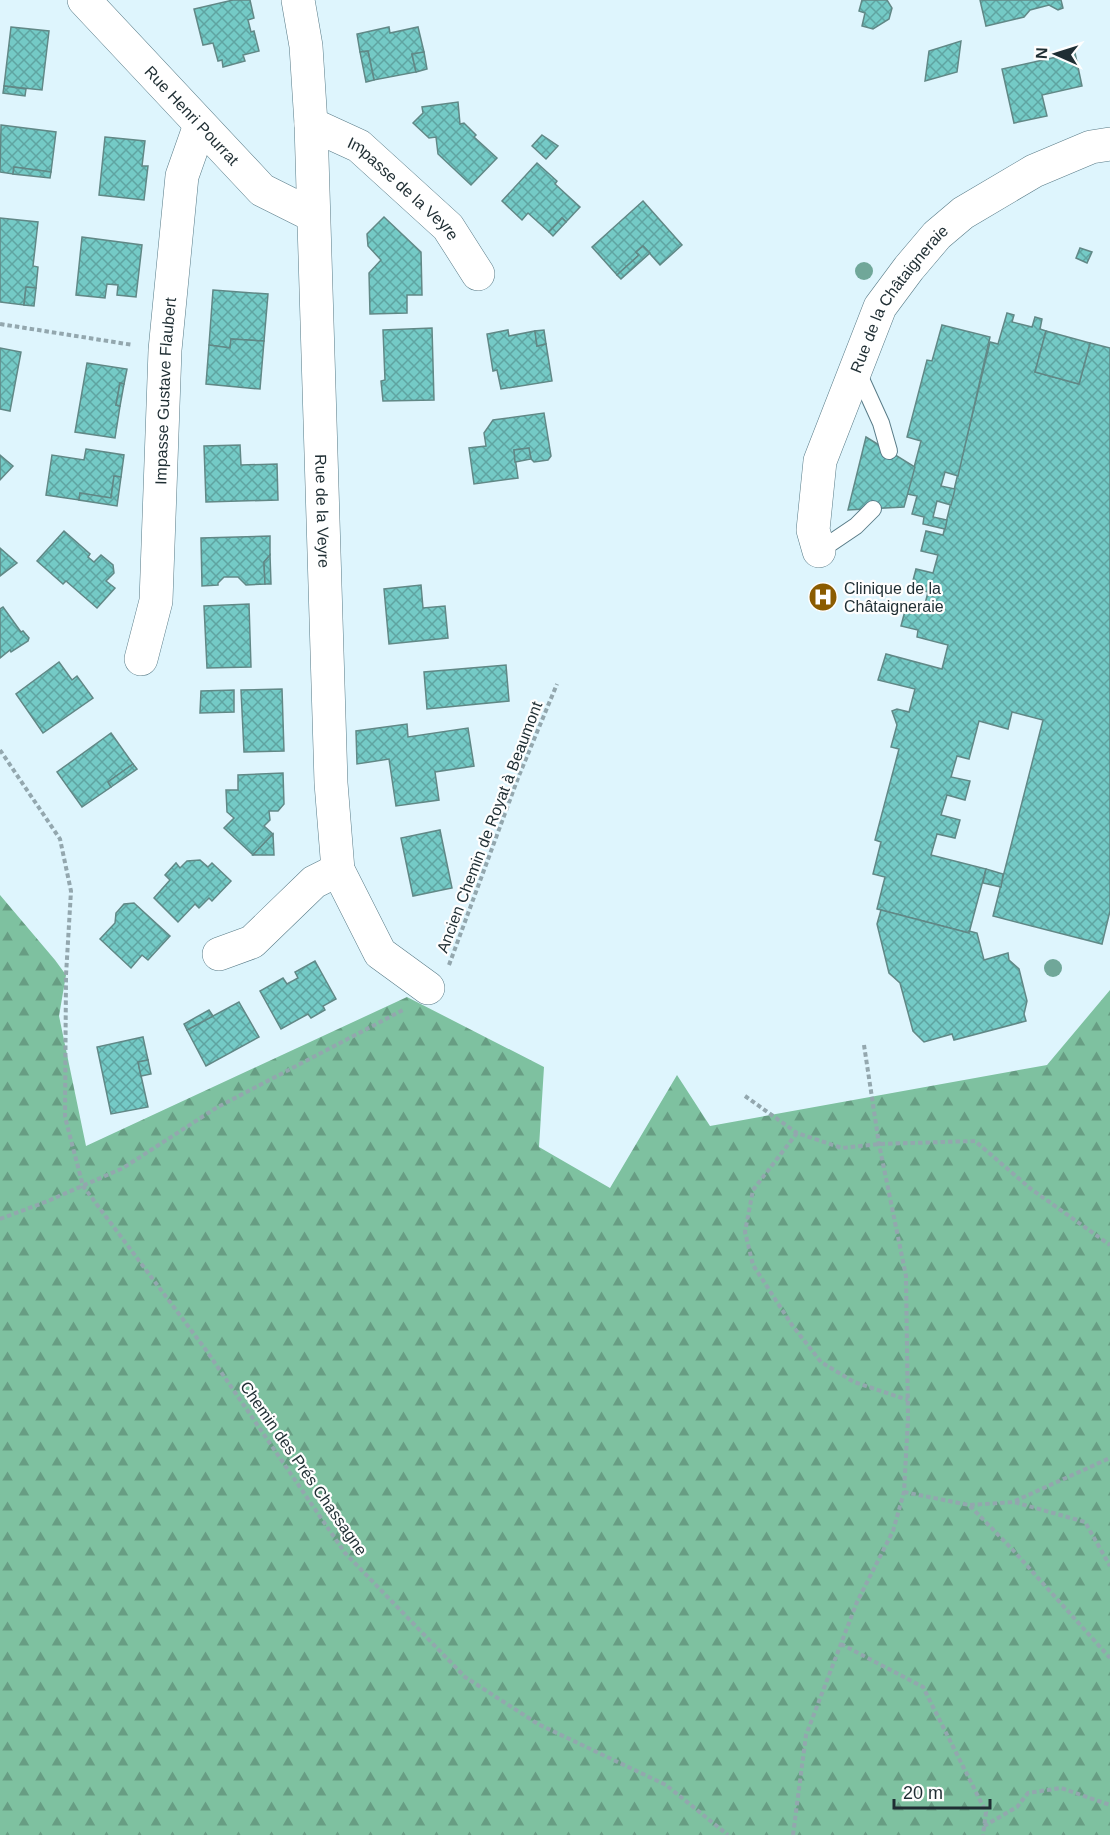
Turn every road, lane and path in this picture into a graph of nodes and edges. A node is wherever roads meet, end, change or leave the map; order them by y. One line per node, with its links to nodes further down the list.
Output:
1 (84, 0): 3 (street, Rue Henri Pourrat)
2 (298, 0): 4 (street, Rue de la Veyre)
3 (201, 124): 6 (street, Rue Henri Pourrat); 9 (street, Impasse Gustave Flaubert)
4 (310, 124): 6 (street, Rue de la Veyre); 7 (street, Impasse de la Veyre)
5 (1110, 144): 10 (street, Rue de la Châtaigneraie)
6 (312, 215): 17 (street, Rue de la Veyre)
7 (478, 274)
8 (0, 324): 9 (path)
9 (165, 350): 14 (street, Impasse Gustave Flaubert)
10 (856, 368): 11 (lane); 13 (street, Rue de la Châtaigneraie)
11 (889, 451)
12 (873, 509): 13 (lane)
13 (819, 551)
14 (141, 659)
15 (557, 684): 19 (path, Ancien Chemin de Royat à Beaumont)
16 (0, 750): 24 (path)
17 (338, 870): 18 (street); 19 (street, Rue de la Veyre)
18 (219, 954)
19 (428, 988): 24 (path, Ancien Chemin de Royat à Beaumont)
20 (864, 1046): 23 (path)
21 (745, 1096): 22 (path)
22 (797, 1133): 23 (path); 27 (path)
23 (879, 1144): 26 (path); 27 (path)
24 (83, 1186): 25 (path, Ancien Chemin de Royat à Beaumont); 37 (path, Chemin des Prés Chassagne)
25 (0, 1219)
26 (1110, 1245)
27 (908, 1400): 29 (path)
28 (1110, 1458): 30 (path)
29 (904, 1492): 31 (path); 33 (path)
30 (1014, 1502): 31 (path); 32 (path)
31 (969, 1505): 34 (path)
32 (1110, 1566)
33 (841, 1644): 36 (path); 38 (path)
34 (1110, 1658)
35 (1110, 1805): 36 (path)
36 (984, 1826): 39 (path)
37 (728, 1835)
38 (793, 1835)
39 (983, 1835)

